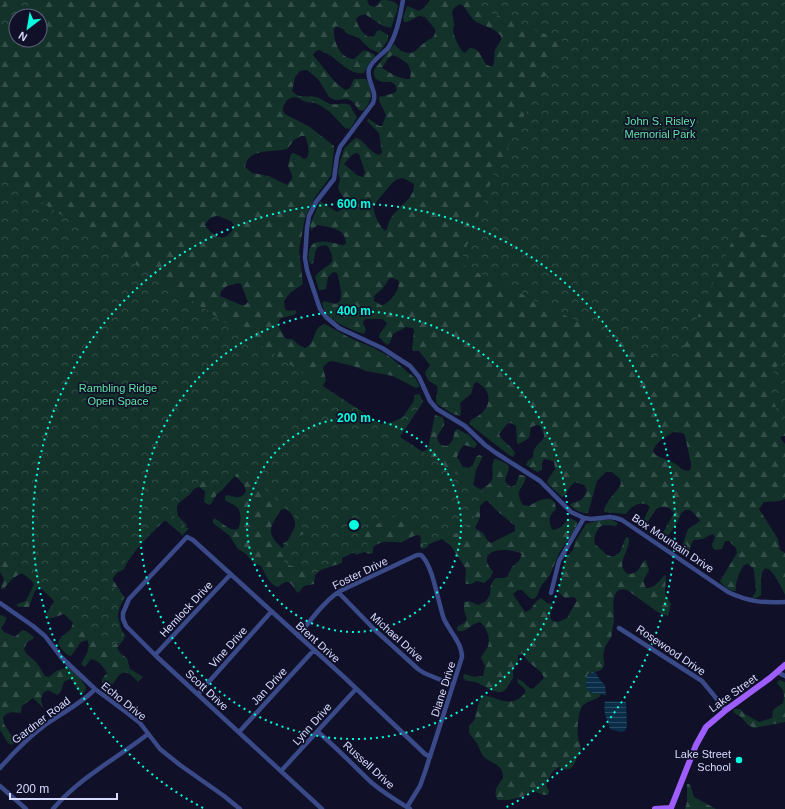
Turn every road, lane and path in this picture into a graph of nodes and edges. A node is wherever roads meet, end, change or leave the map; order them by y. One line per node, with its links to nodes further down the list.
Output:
1 (403, 0): 2 (street)
2 (584, 518): 7 (street); 8 (street, Box Mountain Drive)
3 (193, 540): 5 (street, Brent Drive); 14 (street, Scott Drive)
4 (421, 555): 6 (street, Foster Drive); 18 (street, Diane Drive)
5 (230, 575): 10 (street, Brent Drive); 14 (street, Hemlock Drive)
6 (338, 592): 12 (street, Foster Drive); 18 (street, Michael Drive)
7 (551, 593)
8 (785, 602)
9 (0, 603): 19 (street, Echo Drive)
10 (271, 612): 12 (street, Brent Drive); 21 (street, Vine Drive)
11 (620, 628): 22 (street, Rosewood Drive)
12 (298, 636): 13 (street, Brent Drive)
13 (314, 651): 20 (street, Brent Drive); 23 (street, Jan Drive)
14 (155, 655): 21 (street, Scott Drive)
15 (785, 665): 16 (main road, Lake Street)
16 (777, 672): 17 (street); 22 (main road, Lake Street)
17 (785, 676)
18 (453, 685): 26 (street, Diane Drive)
19 (95, 689): 25 (street, Echo Drive); 27 (street, Gardner Road)
20 (356, 689): 24 (street, Lynn Drive); 26 (street, Brent Drive)
21 (198, 694): 23 (street, Scott Drive)
22 (726, 710): 31 (main road, Lake Street)
23 (238, 732): 28 (street, Scott Drive)
24 (318, 732): 28 (street, Lynn Drive); 30 (street, Russell Drive)
25 (148, 734): 33 (street); 34 (street, Echo Drive)
26 (430, 757): 30 (street, Diane Drive)
27 (0, 768)
28 (281, 771): 35 (street, Scott Drive)
29 (0, 786): 32 (street)
30 (409, 808)
31 (671, 808): 36 (main road)
32 (26, 809)
33 (53, 809)
34 (240, 809)
35 (322, 809)
36 (655, 809)

